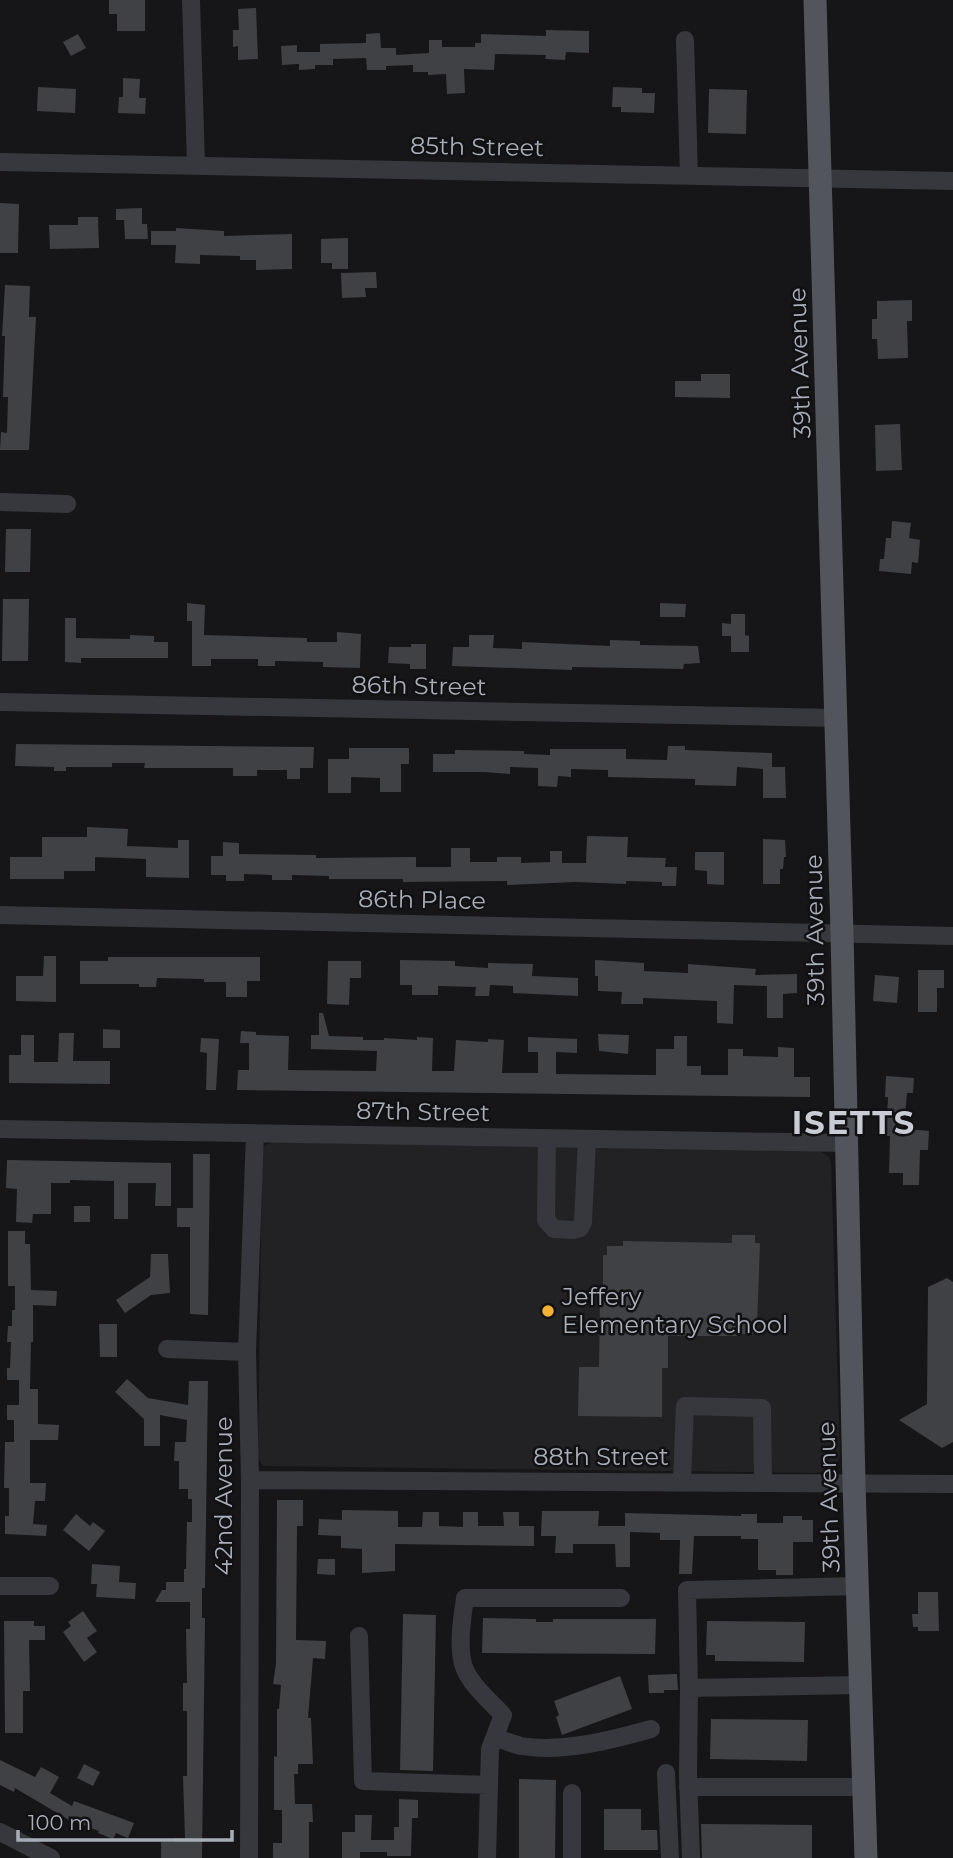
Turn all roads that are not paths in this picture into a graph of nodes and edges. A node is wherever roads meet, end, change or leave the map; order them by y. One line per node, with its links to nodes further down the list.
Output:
1 (191, 0): 5 (street)
2 (815, 0): 7 (main road, 39th Avenue)
3 (685, 40): 6 (street)
4 (0, 162): 5 (street, 85th Street)
5 (196, 165): 6 (street, 85th Street)
6 (690, 176): 7 (street, 85th Street)
7 (820, 178): 8 (street, 85th Street); 12 (main road, 39th Avenue)
8 (953, 181)
9 (0, 502): 10 (street)
10 (67, 504)
11 (0, 702): 12 (street, 86th Street)
12 (836, 718): 14 (main road, 39th Avenue)
13 (0, 915): 14 (street, 86th Place)
14 (842, 933): 15 (street, 86th Place); 20 (main road, 39th Avenue)
15 (953, 936)
16 (0, 1129): 17 (street, 87th Street)
17 (255, 1133): 18 (street, 87th Street); 22 (street, 42nd Avenue)
18 (547, 1138): 19 (street, 87th Street); 19 (street)
19 (587, 1139): 20 (street, 87th Street)
20 (846, 1143): 26 (main road, 39th Avenue)
21 (167, 1349): 22 (street)
22 (247, 1352): 23 (street, 42nd Avenue)
23 (250, 1480): 24 (street, 88th Street); 44 (street, 42nd Avenue)
24 (682, 1482): 25 (street, 88th Street); 25 (street)
25 (763, 1482): 26 (street, 88th Street)
26 (854, 1484): 27 (street, 88th Street); 29 (main road, 39th Avenue)
27 (953, 1485)
28 (0, 1586): 30 (street)
29 (858, 1586): 33 (main road, 39th Avenue); 34 (street)
30 (50, 1587)
31 (621, 1598): 36 (street)
32 (359, 1636): 38 (street)
33 (861, 1685): 34 (street); 40 (main road, 39th Avenue)
34 (689, 1688): 39 (street)
35 (651, 1729): 36 (street)
36 (495, 1737): 38 (street)
37 (666, 1773): 47 (street)
38 (489, 1785): 45 (street)
39 (688, 1787): 40 (street); 48 (street)
40 (864, 1787): 49 (main road, 39th Avenue)
41 (572, 1793): 46 (street)
42 (0, 1832): 43 (street)
43 (51, 1858)
44 (248, 1858)
45 (487, 1858)
46 (572, 1858)
47 (670, 1858)
48 (691, 1858)
49 (866, 1858)

